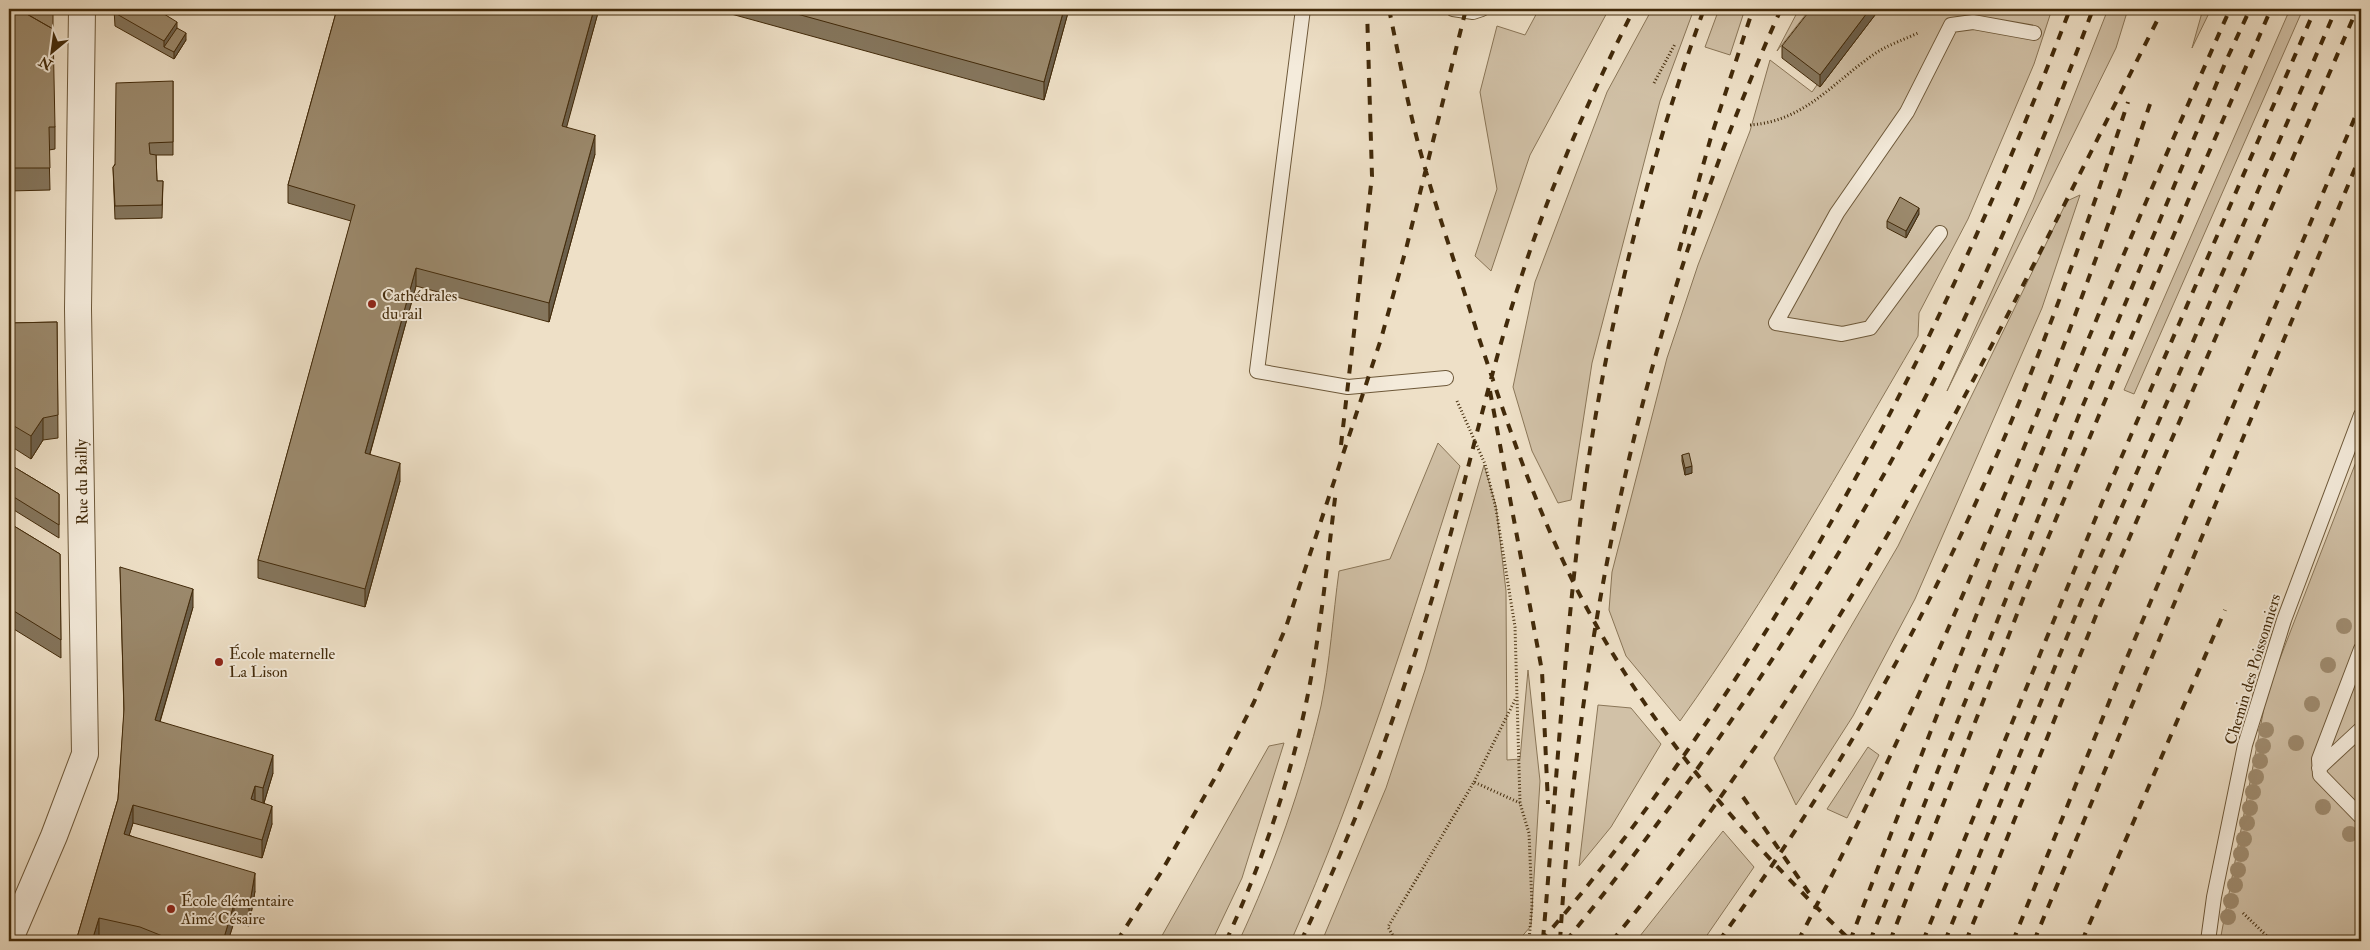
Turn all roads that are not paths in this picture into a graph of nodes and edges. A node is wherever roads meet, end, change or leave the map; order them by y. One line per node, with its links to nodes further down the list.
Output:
1 (82, 9): 13 (street, Rue du Bailly)
2 (1304, 9): 7 (lane)
3 (1453, 9): 4 (lane)
4 (1482, 9)
5 (2034, 33): 6 (lane)
6 (1940, 233)
7 (1446, 378)
8 (2361, 415): 14 (lane, Chemin des Poissonniers)
9 (2361, 649): 11 (lane)
10 (2361, 729): 11 (lane)
11 (2319, 768): 12 (lane)
12 (2361, 817)
13 (9, 941)
14 (2208, 941)

